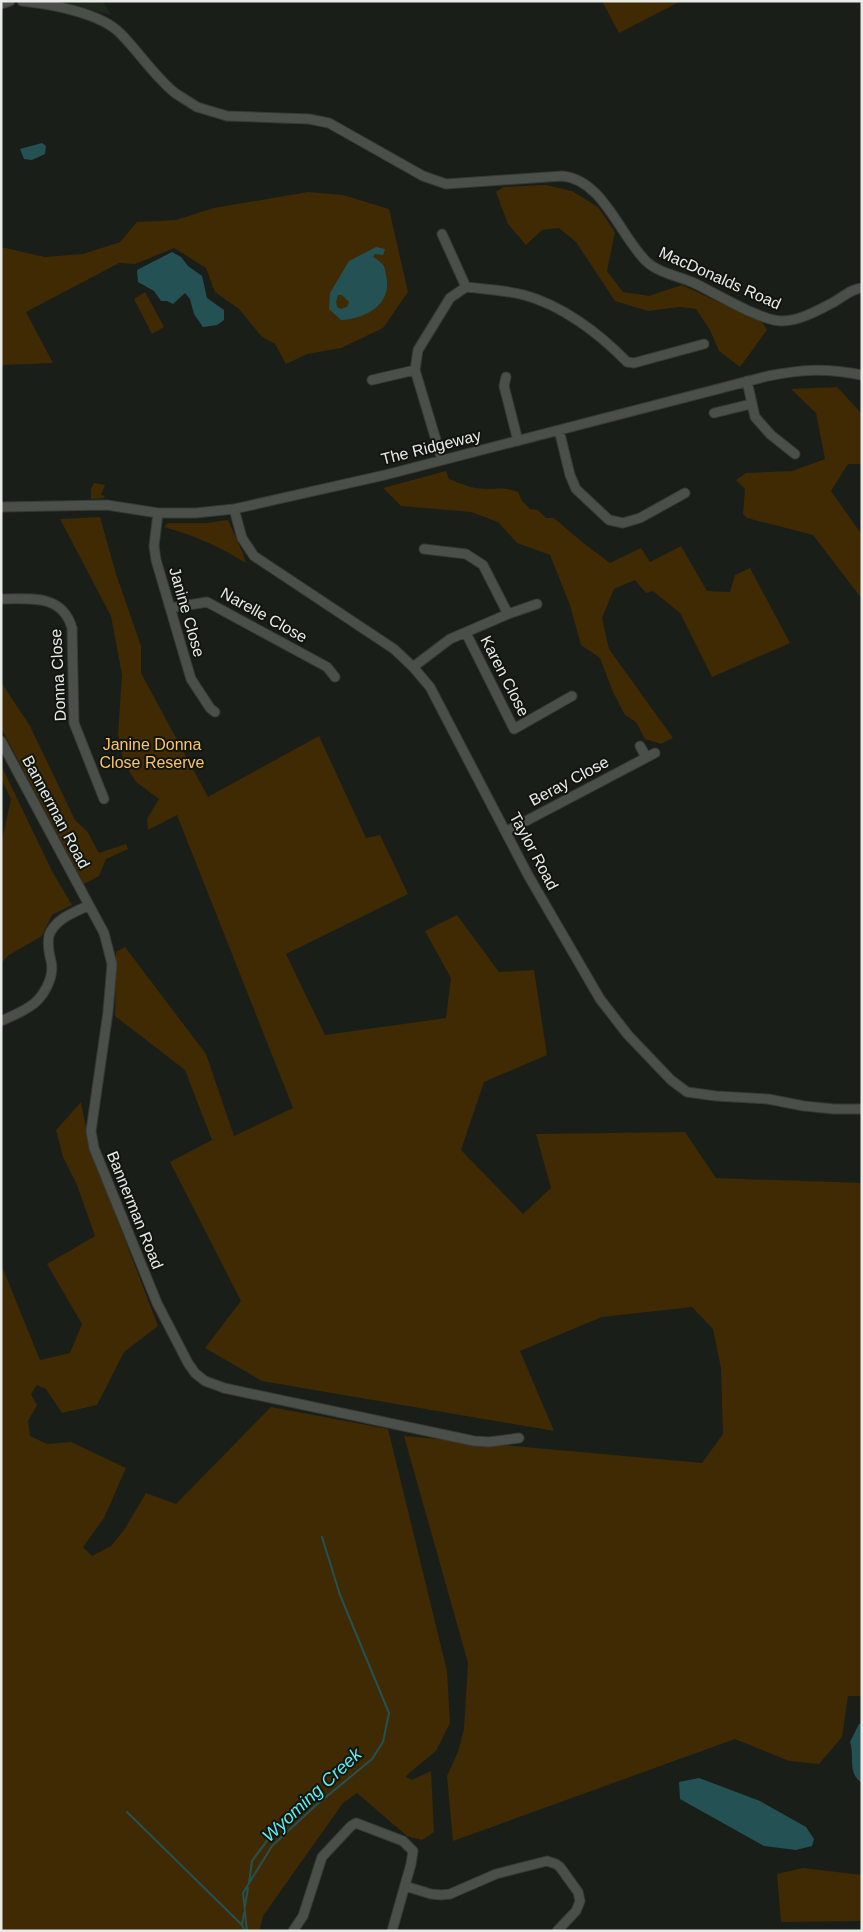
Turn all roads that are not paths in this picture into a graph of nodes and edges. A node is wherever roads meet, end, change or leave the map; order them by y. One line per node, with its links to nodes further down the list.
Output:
1 (10, 1): 3 (street)
2 (22, 1): 6 (street, MacDonalds Road)
3 (1, 4)
4 (442, 234): 5 (street)
5 (466, 287): 7 (street); 8 (street)
6 (862, 288)
7 (704, 344)
8 (415, 370): 11 (street); 18 (street)
9 (862, 374): 12 (street, The Ridgeway)
10 (506, 377): 16 (street)
11 (372, 380)
12 (747, 381): 13 (street); 15 (street, The Ridgeway)
13 (750, 404): 14 (street); 17 (street)
14 (714, 414)
15 (559, 430): 16 (street, The Ridgeway); 19 (street)
16 (518, 441): 18 (street, The Ridgeway)
17 (795, 454)
18 (442, 460): 21 (street, The Ridgeway)
19 (685, 493)
20 (1, 508): 22 (street, The Ridgeway)
21 (234, 509): 22 (street, The Ridgeway); 29 (street, Taylor Road)
22 (158, 513): 26 (street, Janine Close)
23 (424, 549): 27 (street)
24 (1, 599): 37 (street, Donna Close)
25 (538, 604): 27 (street)
26 (170, 608): 30 (street, Narelle Close); 32 (street, Janine Close)
27 (508, 614): 28 (street)
28 (466, 633): 29 (street); 31 (street, Karen Close)
29 (413, 667): 38 (street, Taylor Road)
30 (335, 677)
31 (572, 696)
32 (215, 712)
33 (1, 741): 39 (street, Bannerman Road)
34 (640, 746): 36 (street)
35 (655, 753): 36 (street, Beray Close)
36 (646, 757): 38 (street, Beray Close)
37 (104, 799)
38 (507, 831): 41 (street, Taylor Road)
39 (89, 905): 40 (street); 42 (street, Bannerman Road)
40 (1, 1021)
41 (862, 1109)
42 (519, 1438)
43 (405, 1886): 44 (street); 45 (street); 46 (street)
44 (293, 1931)
45 (392, 1931)
46 (557, 1931)

